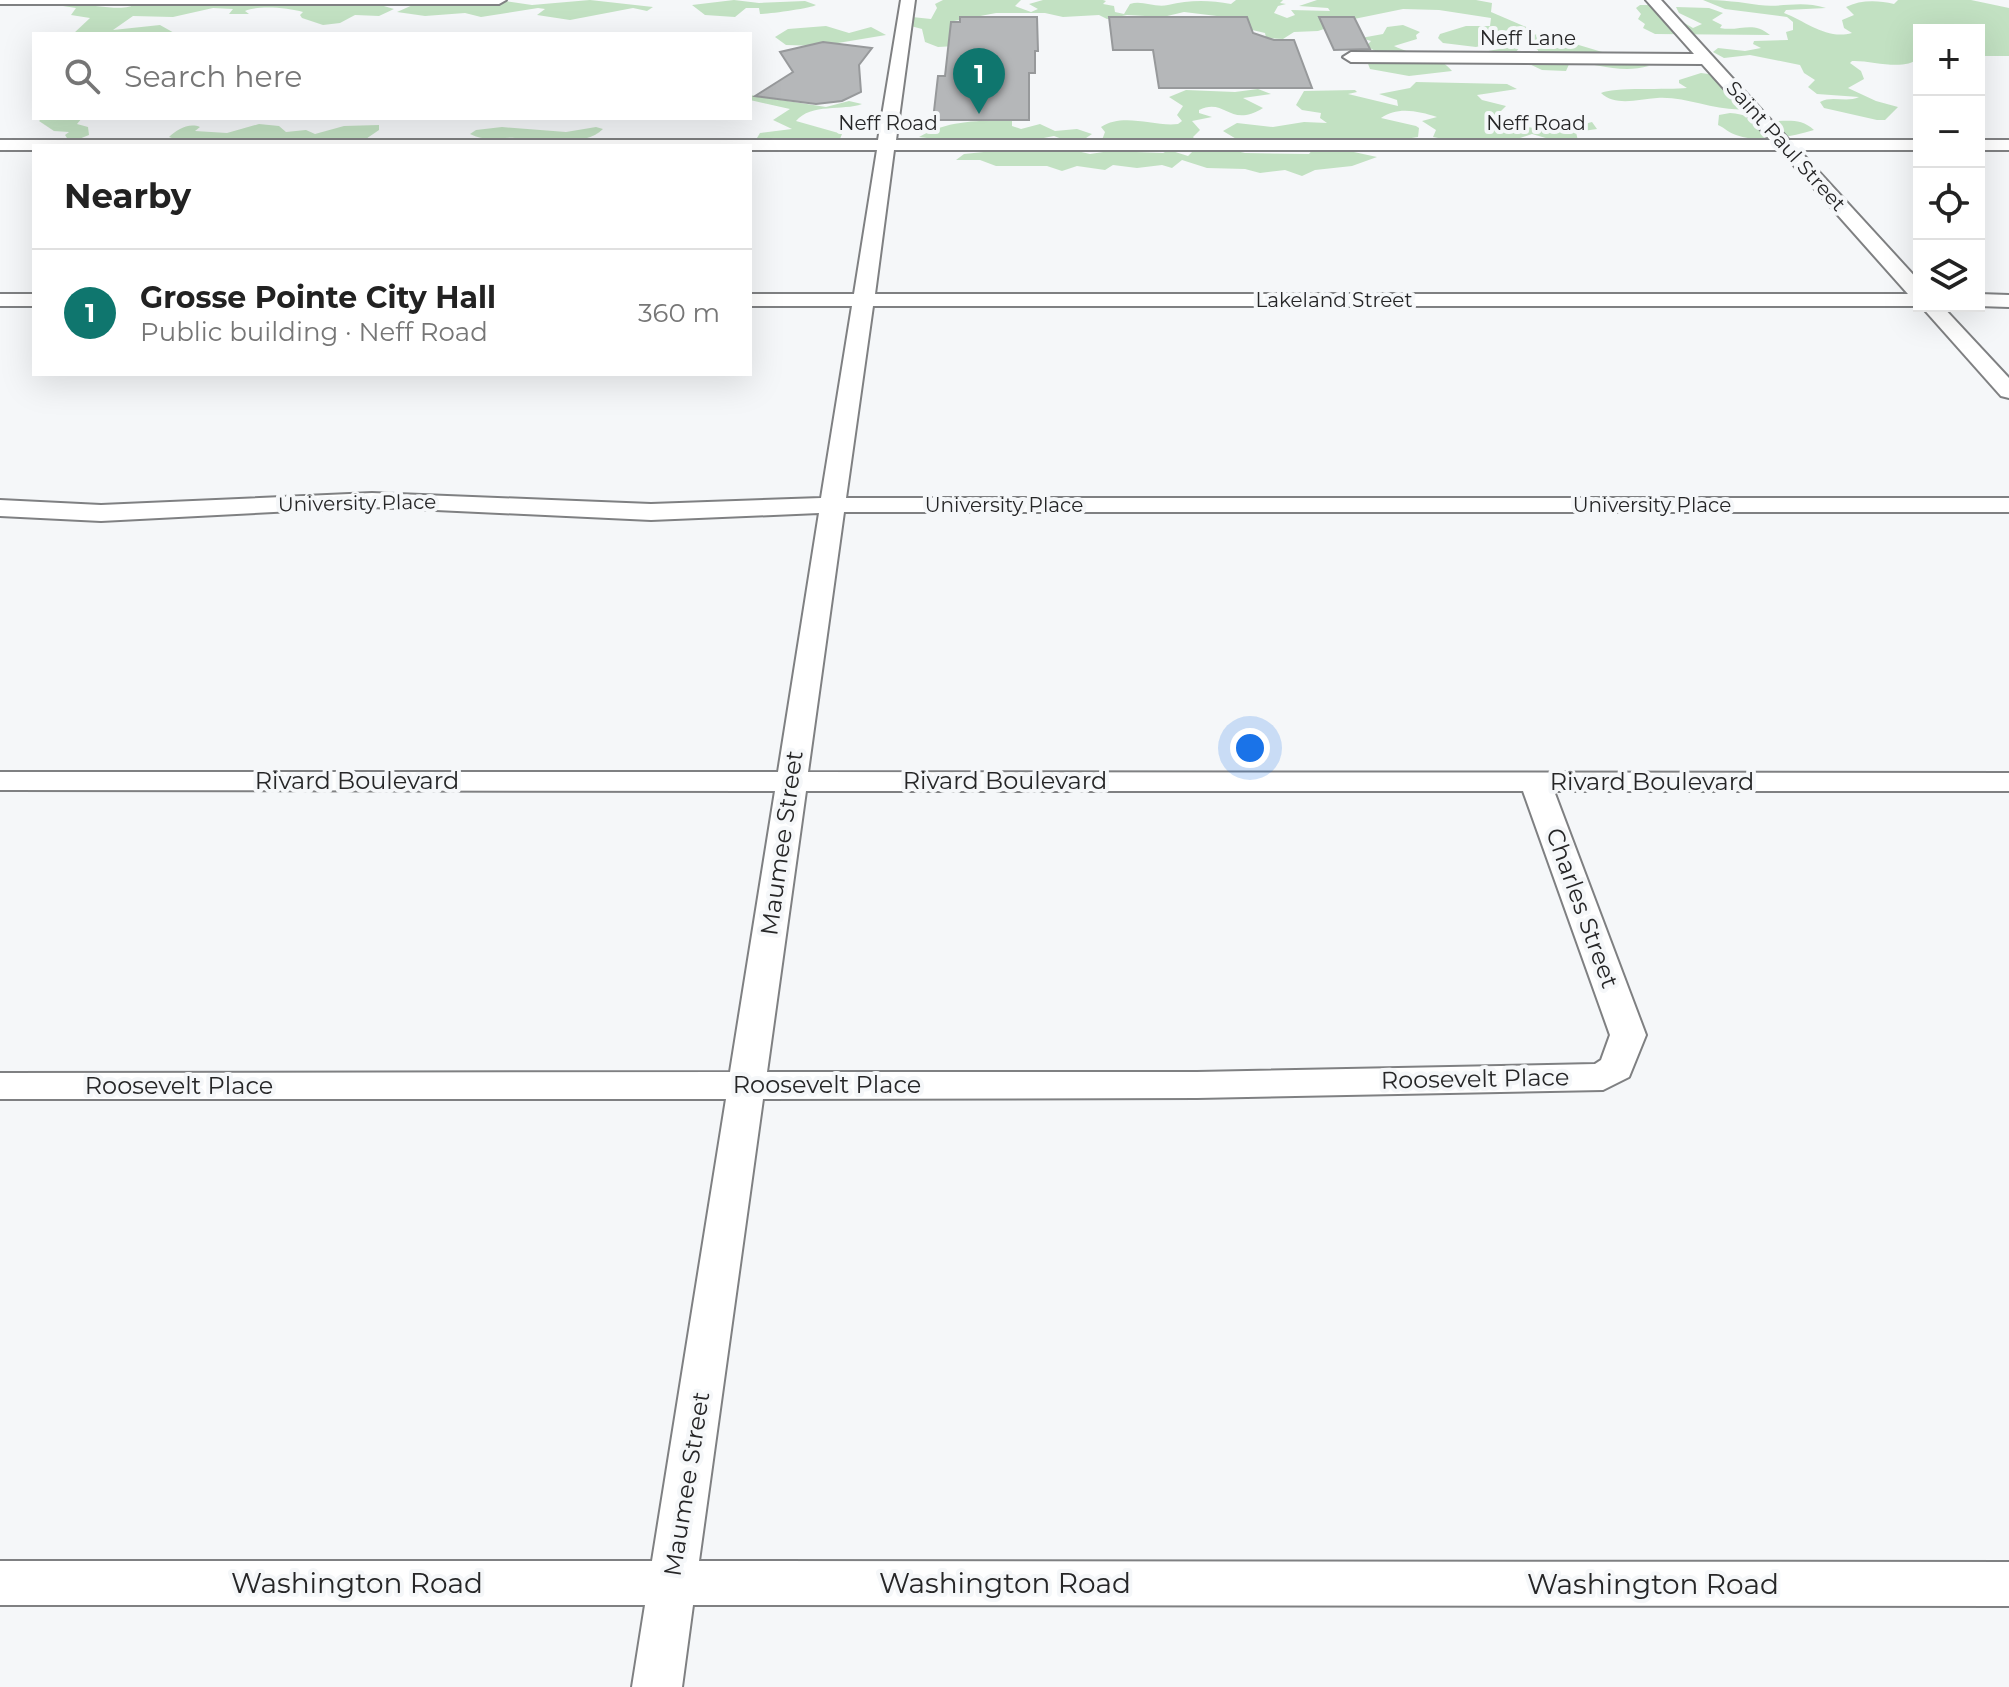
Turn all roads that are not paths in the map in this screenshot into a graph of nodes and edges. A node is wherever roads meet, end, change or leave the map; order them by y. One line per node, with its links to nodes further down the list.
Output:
1 (0, 0): 2 (street)
2 (499, 0)
3 (908, 0): 10 (street, Maumee Street)
4 (1653, 0): 6 (street, Saint Paul Street)
5 (1351, 57): 6 (street, Neff Lane)
6 (1706, 59): 11 (street, Saint Paul Street)
7 (0, 145): 8 (street, Neff Road)
8 (32, 145)
9 (752, 145): 10 (street, Neff Road)
10 (886, 145): 11 (street, Neff Road); 21 (street, Maumee Street)
11 (1785, 145): 12 (street, Neff Road); 15 (street, Saint Paul Street)
12 (1913, 145)
13 (1985, 145): 14 (street)
14 (2009, 145)
15 (1913, 286)
16 (0, 300): 17 (street)
17 (32, 300)
18 (752, 300): 21 (street, Lakeland Street)
19 (1913, 300): 21 (street, Lakeland Street)
20 (1985, 300): 22 (street)
21 (863, 301): 25 (street, Maumee Street)
22 (2009, 301)
23 (1937, 312): 24 (street)
24 (2009, 391)
25 (832, 505): 26 (street, University Place); 27 (street, University Place); 29 (street, Maumee Street)
26 (2009, 505)
27 (0, 508)
28 (0, 781): 29 (street, Rivard Boulevard)
29 (791, 781): 30 (street, Rivard Boulevard); 33 (street, Maumee Street)
30 (1535, 782): 31 (street, Rivard Boulevard); 32 (street, Charles Street)
31 (2009, 782)
32 (1628, 1035): 33 (street, Roosevelt Place)
33 (747, 1085): 34 (street, Roosevelt Place); 35 (street, Maumee Street)
34 (0, 1086)
35 (672, 1582): 36 (street, Washington Road); 37 (street, Washington Road); 38 (street, Maumee Street)
36 (0, 1583)
37 (2009, 1584)
38 (657, 1687)

